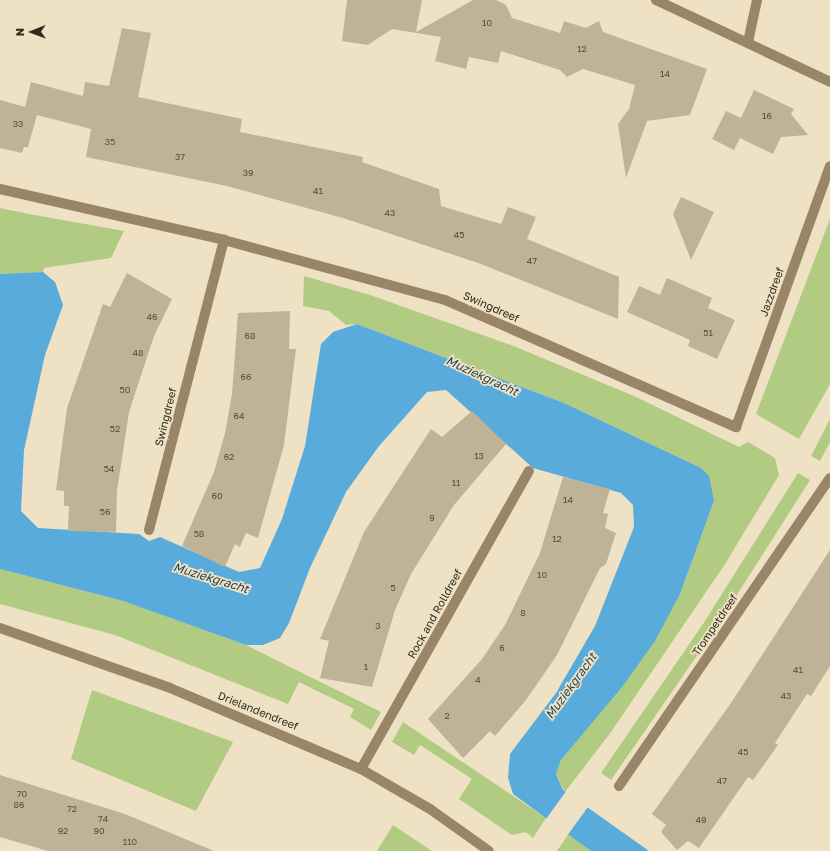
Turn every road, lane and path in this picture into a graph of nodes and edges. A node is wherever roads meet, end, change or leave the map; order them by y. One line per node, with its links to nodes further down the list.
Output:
1 (656, 0): 3 (street)
2 (757, 0): 3 (street)
3 (748, 42): 4 (street)
4 (830, 82)
5 (830, 166): 8 (street, Jazzdreef)
6 (0, 189): 7 (street, Swingdreef)
7 (224, 240): 8 (street, Swingdreef); 11 (street, Swingdreef)
8 (736, 427)
9 (529, 472): 13 (street, Rock and Rolldreef)
10 (830, 478): 14 (street, Trompetdreef)
11 (149, 530)
12 (0, 628): 13 (street, Drielandendreef)
13 (361, 769): 15 (street, Drielandendreef)
14 (619, 786)
15 (489, 851)

